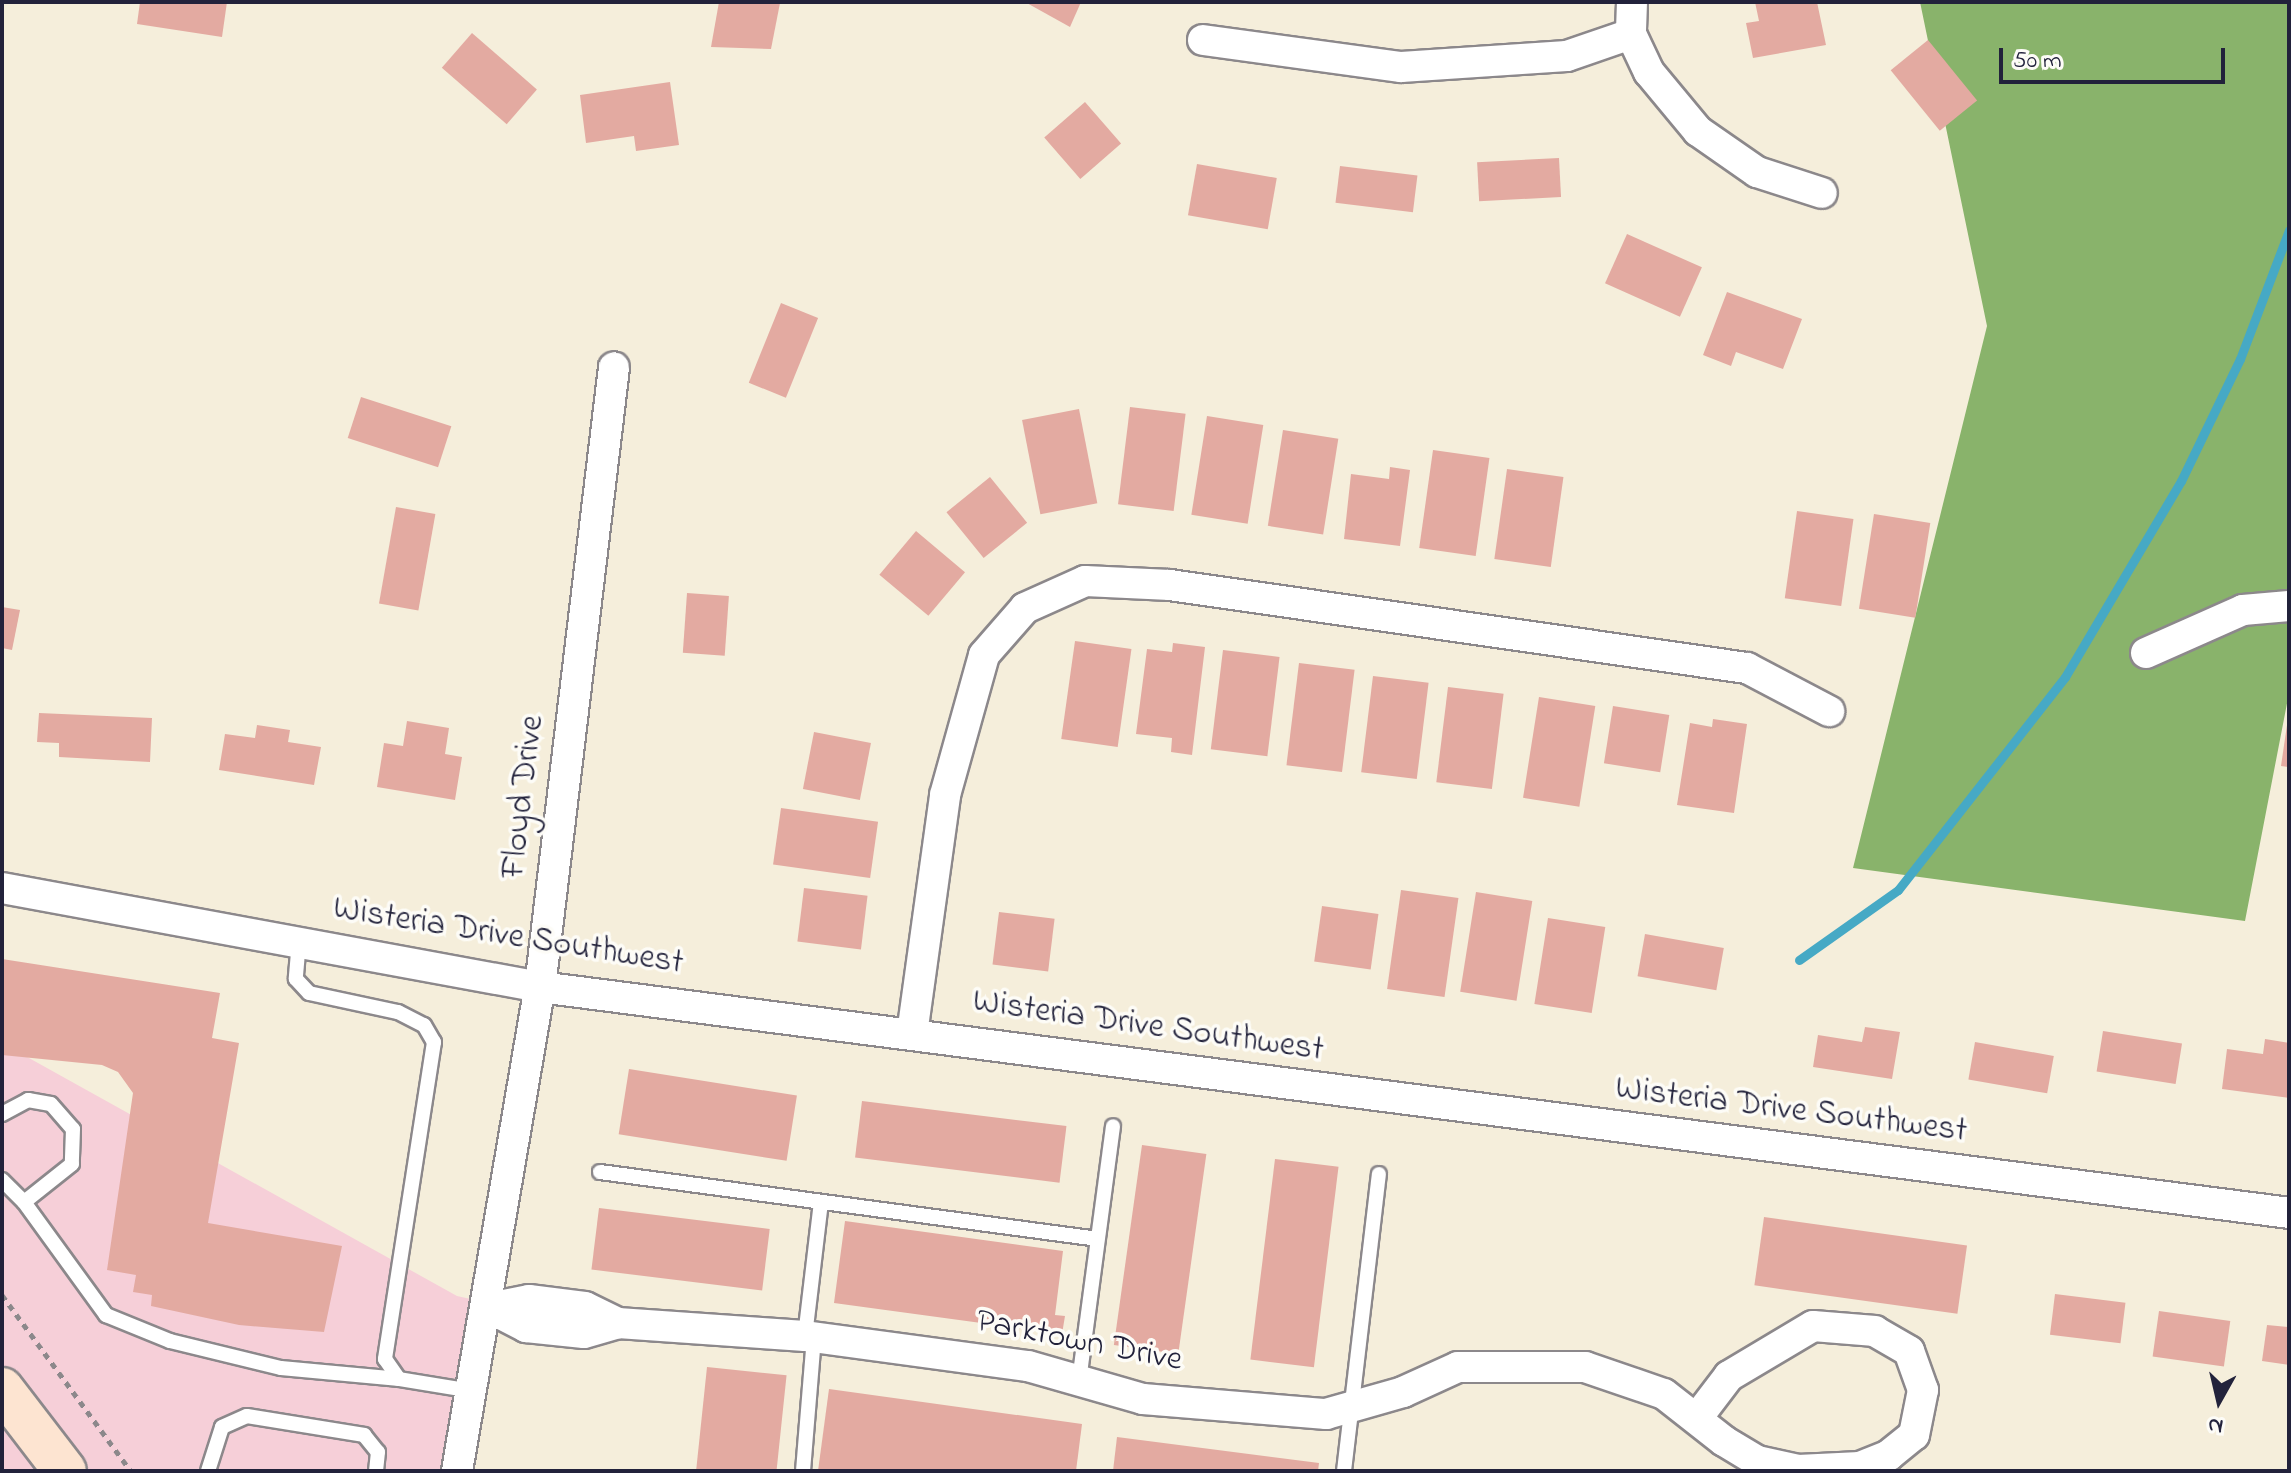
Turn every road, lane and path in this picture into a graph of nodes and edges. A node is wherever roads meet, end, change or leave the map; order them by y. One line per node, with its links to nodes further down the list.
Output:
1 (1632, 2): 2 (street)
2 (1631, 34): 3 (street); 4 (street)
3 (1203, 40)
4 (1822, 193)
5 (614, 367): 11 (street, Floyd Drive)
6 (2289, 606): 7 (street)
7 (2146, 653)
8 (1829, 711): 12 (street)
9 (2, 888): 10 (street, Wisteria Drive Southwest)
10 (299, 941): 11 (street, Wisteria Drive Southwest); 25 (lane)
11 (540, 987): 12 (street, Wisteria Drive Southwest); 23 (street, Floyd Drive)
12 (912, 1034): 20 (street, Wisteria Drive Southwest)
13 (2, 1114): 18 (lane)
14 (1113, 1126): 21 (lane)
15 (600, 1172): 19 (lane)
16 (1379, 1174): 29 (lane)
17 (2, 1180): 18 (lane)
18 (24, 1202): 25 (lane)
19 (821, 1202): 21 (lane); 24 (lane)
20 (2289, 1213)
21 (1098, 1239): 26 (lane)
22 (2, 1295): 32 (path)
23 (489, 1308): 24 (street, Parktown Drive); 28 (street, Floyd Drive)
24 (810, 1336): 26 (street, Parktown Drive); 36 (lane)
25 (399, 1379): 28 (lane)
26 (1079, 1381): 29 (street, Parktown Drive)
27 (2, 1389): 31 (main road)
28 (473, 1391): 35 (street, Floyd Drive)
29 (1352, 1406): 30 (street, Parktown Drive); 37 (lane)
30 (1697, 1418): 30 (street, Parktown Drive)
31 (65, 1471)
32 (131, 1471)
33 (208, 1471): 34 (lane)
34 (376, 1471)
35 (457, 1471)
36 (803, 1471)
37 (1344, 1471)

